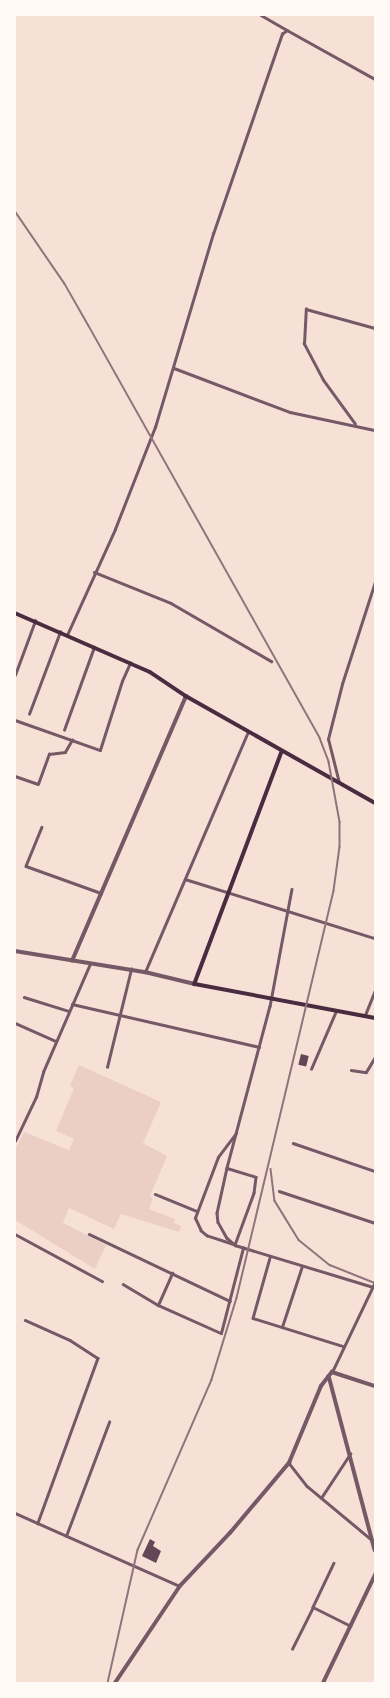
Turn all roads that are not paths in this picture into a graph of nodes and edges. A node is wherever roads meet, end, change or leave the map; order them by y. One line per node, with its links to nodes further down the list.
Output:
1 (261, 15): 2 (street)
2 (287, 30): 3 (street); 5 (street)
3 (375, 79)
4 (375, 328): 6 (street)
5 (174, 368): 6 (street); 8 (street)
6 (355, 424): 7 (street)
7 (375, 430)
8 (94, 572): 13 (street); 15 (street)
9 (375, 582): 26 (street)
10 (15, 613): 11 (main road)
11 (35, 621): 12 (main road); 17 (street)
12 (60, 632): 13 (main road); 19 (street)
13 (67, 635): 14 (main road)
14 (94, 647): 16 (main road); 21 (street)
15 (271, 661)
16 (131, 663): 18 (main road); 23 (street)
17 (15, 675)
18 (186, 696): 22 (main road); 31 (street)
19 (29, 714)
20 (15, 720): 23 (street)
21 (64, 730)
22 (248, 732): 24 (main road); 29 (street)
23 (72, 740): 25 (street)
24 (282, 752): 26 (main road); 32 (main road)
25 (15, 776)
26 (340, 783): 27 (main road)
27 (375, 803)
28 (42, 828): 31 (street)
29 (185, 879): 32 (street); 39 (street)
30 (292, 889): 33 (street)
31 (101, 893): 36 (street)
32 (229, 893): 33 (street); 40 (main road)
33 (288, 910): 34 (street); 43 (street)
34 (375, 938)
35 (15, 951): 36 (street)
36 (72, 961): 37 (street)
37 (90, 964): 38 (street); 44 (street)
38 (131, 969): 39 (street); 48 (street)
39 (145, 972): 40 (street)
40 (195, 984): 43 (main road)
41 (375, 990): 47 (street)
42 (24, 997): 46 (street)
43 (272, 997): 45 (main road); 52 (street)
44 (72, 1004): 46 (street); 48 (street)
45 (336, 1010): 47 (main road); 55 (street)
46 (69, 1011): 51 (street)
47 (365, 1015): 49 (main road)
48 (118, 1016): 52 (street); 54 (street)
49 (375, 1018)
50 (15, 1023): 51 (street)
51 (56, 1041): 58 (street)
52 (259, 1047): 57 (street)
53 (375, 1057): 56 (street)
54 (107, 1067)
55 (311, 1069)
56 (351, 1070)
57 (237, 1131): 60 (street); 64 (street)
58 (15, 1141)
59 (293, 1143): 61 (street)
60 (227, 1168): 68 (street); 68 (street)
61 (375, 1171)
62 (279, 1191): 65 (street)
63 (155, 1194): 64 (street)
64 (196, 1211): 68 (street)
65 (375, 1223)
66 (15, 1234): 73 (street)
67 (89, 1234): 72 (street)
68 (235, 1245): 69 (street)
69 (243, 1248): 70 (street); 77 (street)
70 (270, 1258): 71 (street); 80 (street)
71 (302, 1266): 76 (street); 80 (street)
72 (172, 1273): 77 (street); 78 (street)
73 (102, 1280)
74 (375, 1282): 76 (street)
75 (123, 1284): 78 (street)
76 (373, 1287): 81 (street)
77 (230, 1301): 78 (street)
78 (158, 1305)
79 (24, 1320): 90 (street)
80 (282, 1327): 81 (street)
81 (343, 1346): 82 (street)
82 (332, 1372): 83 (street); 84 (street)
83 (329, 1376): 86 (street); 87 (street)
84 (375, 1386)
85 (109, 1422): 91 (street)
86 (350, 1454): 88 (street); 92 (street)
87 (289, 1463): 88 (street); 96 (street)
88 (321, 1498): 92 (street)
89 (15, 1513): 90 (street)
90 (38, 1523): 91 (street)
91 (66, 1536): 96 (street)
92 (372, 1540): 93 (street)
93 (375, 1549)
94 (334, 1563): 97 (street)
95 (375, 1575): 98 (street)
96 (180, 1586): 100 (street)
97 (313, 1607): 98 (street); 99 (street)
98 (351, 1626): 101 (street)
99 (292, 1650)
100 (115, 1683)
101 (323, 1683)

